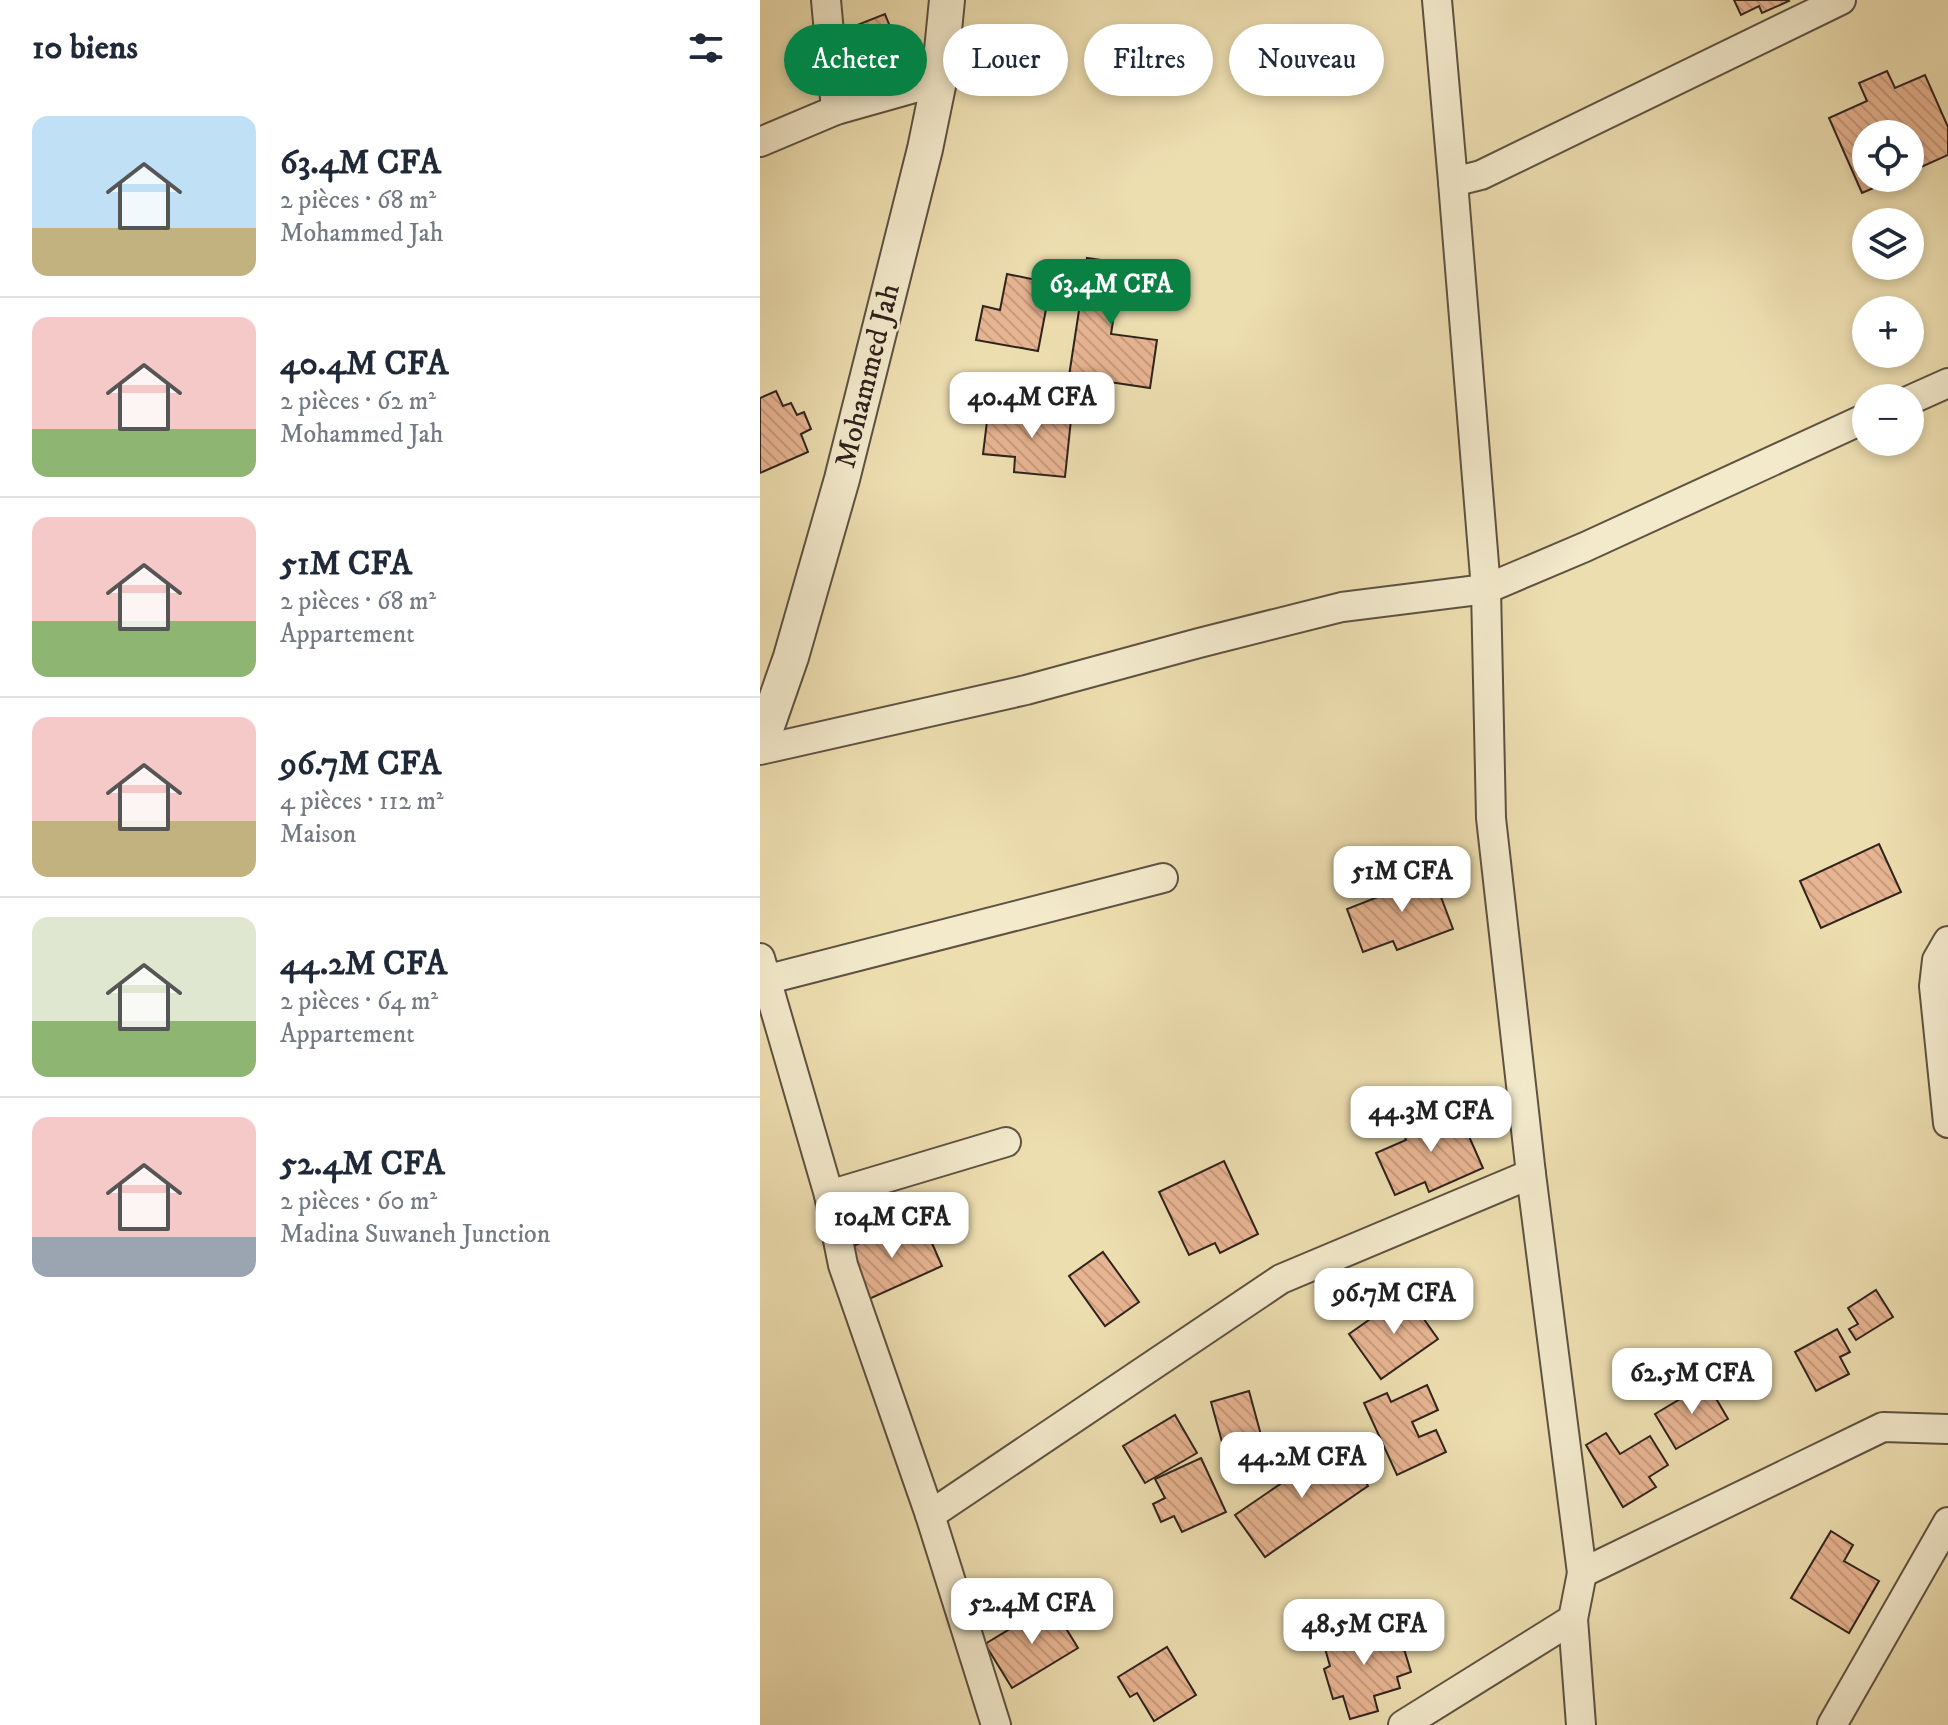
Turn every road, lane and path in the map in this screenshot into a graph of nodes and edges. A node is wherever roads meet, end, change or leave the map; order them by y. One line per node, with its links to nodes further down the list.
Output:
1 (826, 0): 6 (street)
2 (947, 0): 5 (street, Mohammed Jah)
3 (1437, 0): 8 (street)
4 (1841, 0): 8 (street)
5 (939, 81): 6 (street); 13 (street, Mohammed Jah)
6 (836, 110): 7 (street)
7 (760, 142)
8 (1453, 182): 12 (street)
9 (1948, 383): 10 (street)
10 (1924, 394)
11 (1852, 424): 12 (street)
12 (1486, 589): 13 (street); 19 (street)
13 (760, 748)
14 (1163, 878): 16 (street)
15 (1948, 941): 17 (street)
16 (763, 969): 20 (street)
17 (1948, 1123)
18 (1006, 1142): 20 (street)
19 (1531, 1174): 22 (street); 24 (street)
20 (829, 1195): 22 (street)
21 (1948, 1429): 24 (street)
22 (930, 1515): 26 (street)
23 (1948, 1522): 29 (street)
24 (1582, 1573): 25 (street)
25 (1573, 1619): 27 (street); 28 (street)
26 (996, 1725)
27 (1403, 1725)
28 (1581, 1725)
29 (1832, 1725)

